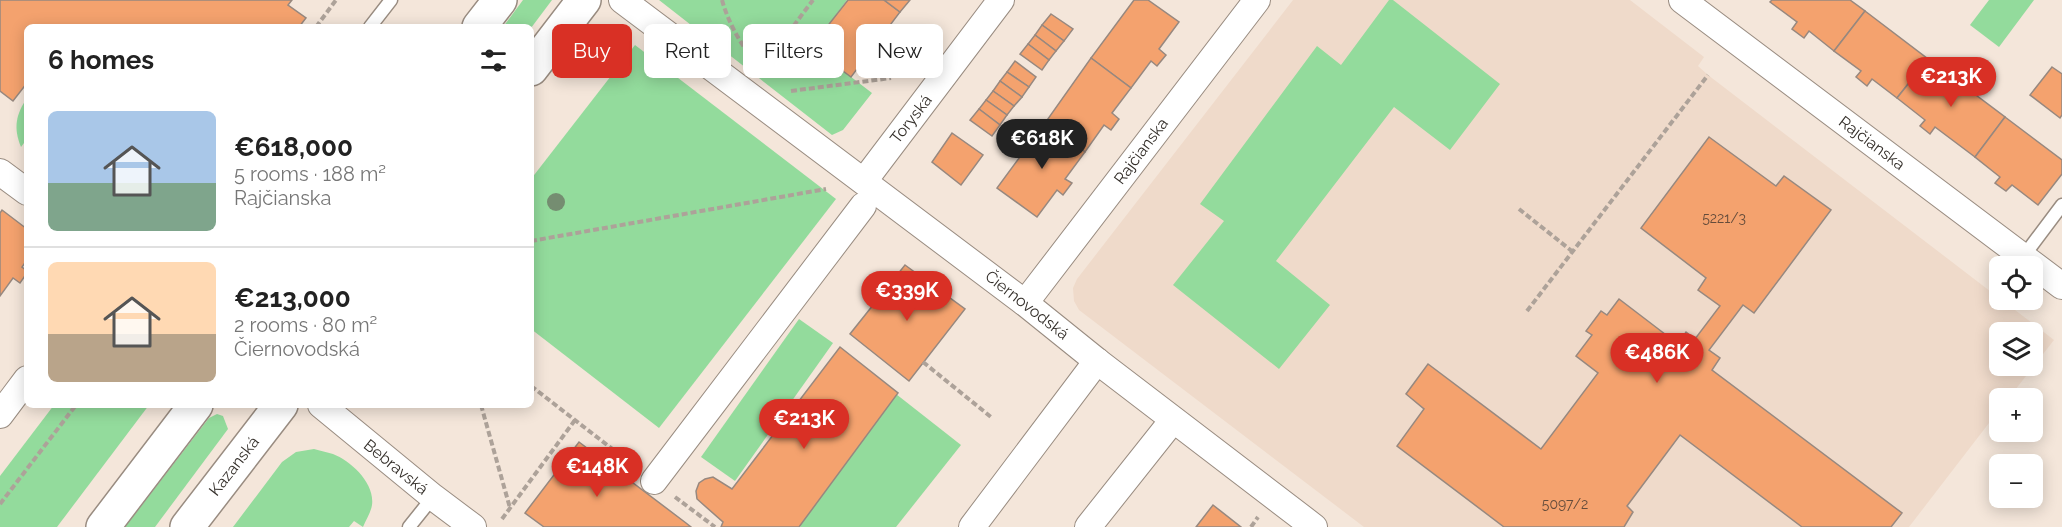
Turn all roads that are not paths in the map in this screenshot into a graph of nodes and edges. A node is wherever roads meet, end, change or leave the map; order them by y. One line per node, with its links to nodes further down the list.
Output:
1 (391, 0): 8 (lane)
2 (500, 0): 9 (main road)
3 (584, 0): 10 (main road)
4 (622, 0): 12 (street, Čiernovodská)
5 (1001, 0): 12 (street, Toryská)
6 (1257, 0): 20 (street, Rajčianska)
7 (1682, 0): 16 (street, Rajčianska)
8 (372, 24)
9 (481, 24)
10 (534, 65)
11 (0, 172): 13 (street)
12 (864, 181): 20 (street, Čiernovodská)
13 (24, 190)
14 (2062, 205): 17 (lane)
15 (863, 206): 28 (street)
16 (2022, 256)
17 (2024, 256)
18 (2043, 272): 19 (street, Rajčianska)
19 (2062, 286)
20 (1025, 303): 21 (street, Čiernovodská)
21 (1097, 361): 27 (street, Čiernovodská); 34 (street)
22 (24, 384): 26 (street)
23 (194, 408): 30 (main road)
24 (279, 408): 31 (main road, Kazanská)
25 (325, 408): 29 (street, Bebravská)
26 (0, 415)
27 (1173, 420): 35 (street); 36 (street, Čiernovodská)
28 (654, 481)
29 (433, 497): 32 (lane); 33 (street, Bebravská)
30 (103, 527)
31 (187, 527)
32 (409, 527)
33 (473, 527)
34 (972, 527)
35 (1088, 527)
36 (1314, 527)

